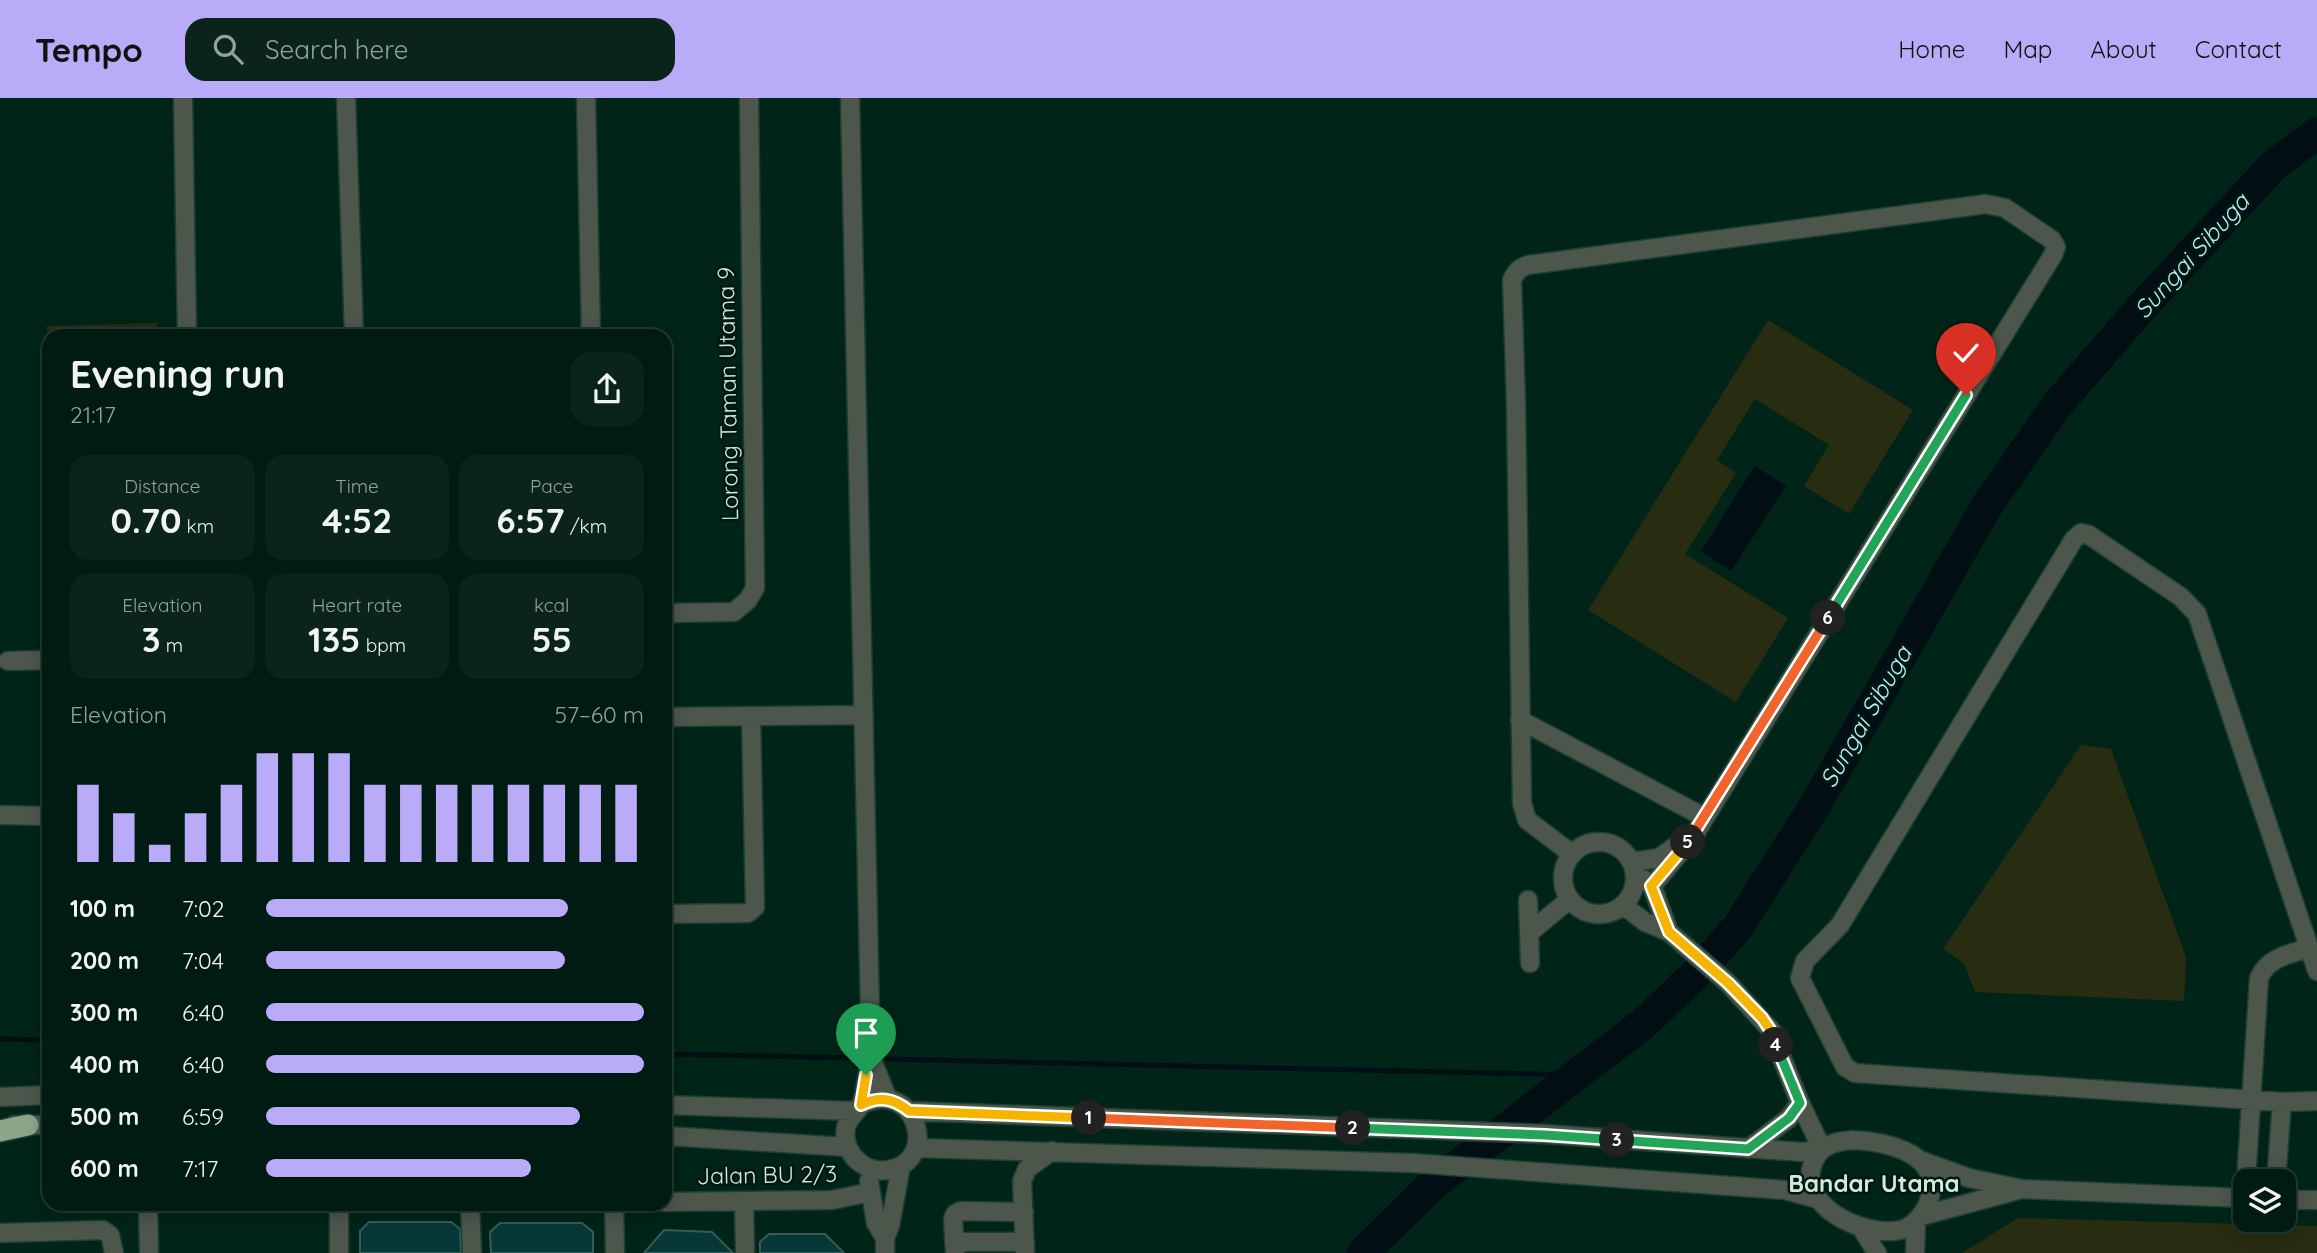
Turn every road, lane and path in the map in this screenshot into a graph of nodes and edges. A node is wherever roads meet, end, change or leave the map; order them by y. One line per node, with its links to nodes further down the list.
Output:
1 (183, 98): 6 (street)
2 (346, 98): 7 (street)
3 (586, 98): 8 (street)
4 (749, 98): 9 (street, Lorong Taman Utama 9)
5 (850, 98): 12 (street)
6 (187, 329)
7 (354, 329)
8 (591, 329)
9 (672, 613)
10 (42, 660): 11 (street)
11 (8, 661)
12 (864, 715): 13 (street); 32 (street)
13 (751, 716): 14 (street); 25 (street)
14 (672, 717)
15 (1520, 720): 18 (street); 18 (street); 19 (street)
16 (0, 815): 17 (street)
17 (42, 816)
18 (1701, 822): 20 (street); 21 (street)
19 (1572, 854): 20 (street); 22 (street)
20 (1633, 868): 21 (street); 24 (street)
21 (1651, 886): 27 (street)
22 (1570, 899): 24 (street); 26 (street)
23 (1528, 900): 26 (street)
24 (1623, 905): 27 (street)
25 (672, 914)
26 (1529, 933): 29 (street)
27 (1674, 936): 31 (street)
28 (2309, 948): 30 (street); 36 (street); 36 (street)
29 (1530, 963)
30 (2317, 971)
31 (1771, 1031): 39 (street); 47 (street)
32 (871, 1058): 35 (street); 41 (street)
33 (42, 1095): 34 (street)
34 (0, 1097)
35 (888, 1099): 41 (street); 42 (street)
36 (2251, 1100): 38 (street); 55 (street)
37 (2317, 1101): 38 (street)
38 (2282, 1102): 56 (street)
39 (1800, 1103): 47 (street); 50 (street)
40 (672, 1105): 41 (street)
41 (858, 1108): 48 (street)
42 (909, 1111): 49 (street); 50 (street)
43 (0, 1125): 44 (street)
44 (38, 1125): 45 (highway)
45 (0, 1131)
46 (672, 1136): 48 (street)
47 (1826, 1146): 50 (street); 52 (street); 60 (street)
48 (848, 1147): 54 (street)
49 (916, 1148): 51 (street); 53 (street)
50 (1748, 1149)
51 (1052, 1152): 60 (street); 69 (street)
52 (1919, 1160): 57 (street); 70 (street)
53 (901, 1166): 54 (street); 73 (street)
54 (869, 1168): 58 (street)
55 (2247, 1169)
56 (2277, 1169)
57 (2022, 1189): 59 (street); 70 (street)
58 (870, 1192): 63 (street, Jalan BU 2/3); 73 (street)
59 (2233, 1198)
60 (1818, 1199): 71 (street)
61 (2296, 1200): 62 (street)
62 (2317, 1200)
63 (744, 1201): 64 (street, Jalan BU 2/3); 81 (street)
64 (672, 1202)
65 (148, 1211): 77 (street)
66 (339, 1211): 78 (street)
67 (470, 1211): 79 (street)
68 (614, 1211): 80 (street)
69 (1024, 1212): 74 (street); 75 (street)
70 (1918, 1219): 71 (street); 83 (street)
71 (1860, 1226): 82 (street)
72 (0, 1233): 76 (street)
73 (885, 1245)
74 (954, 1247): 75 (street)
75 (1025, 1248)
76 (114, 1253)
77 (149, 1253)
78 (339, 1253)
79 (472, 1253)
80 (615, 1253)
81 (745, 1253)
82 (1877, 1253)
83 (1915, 1253)

